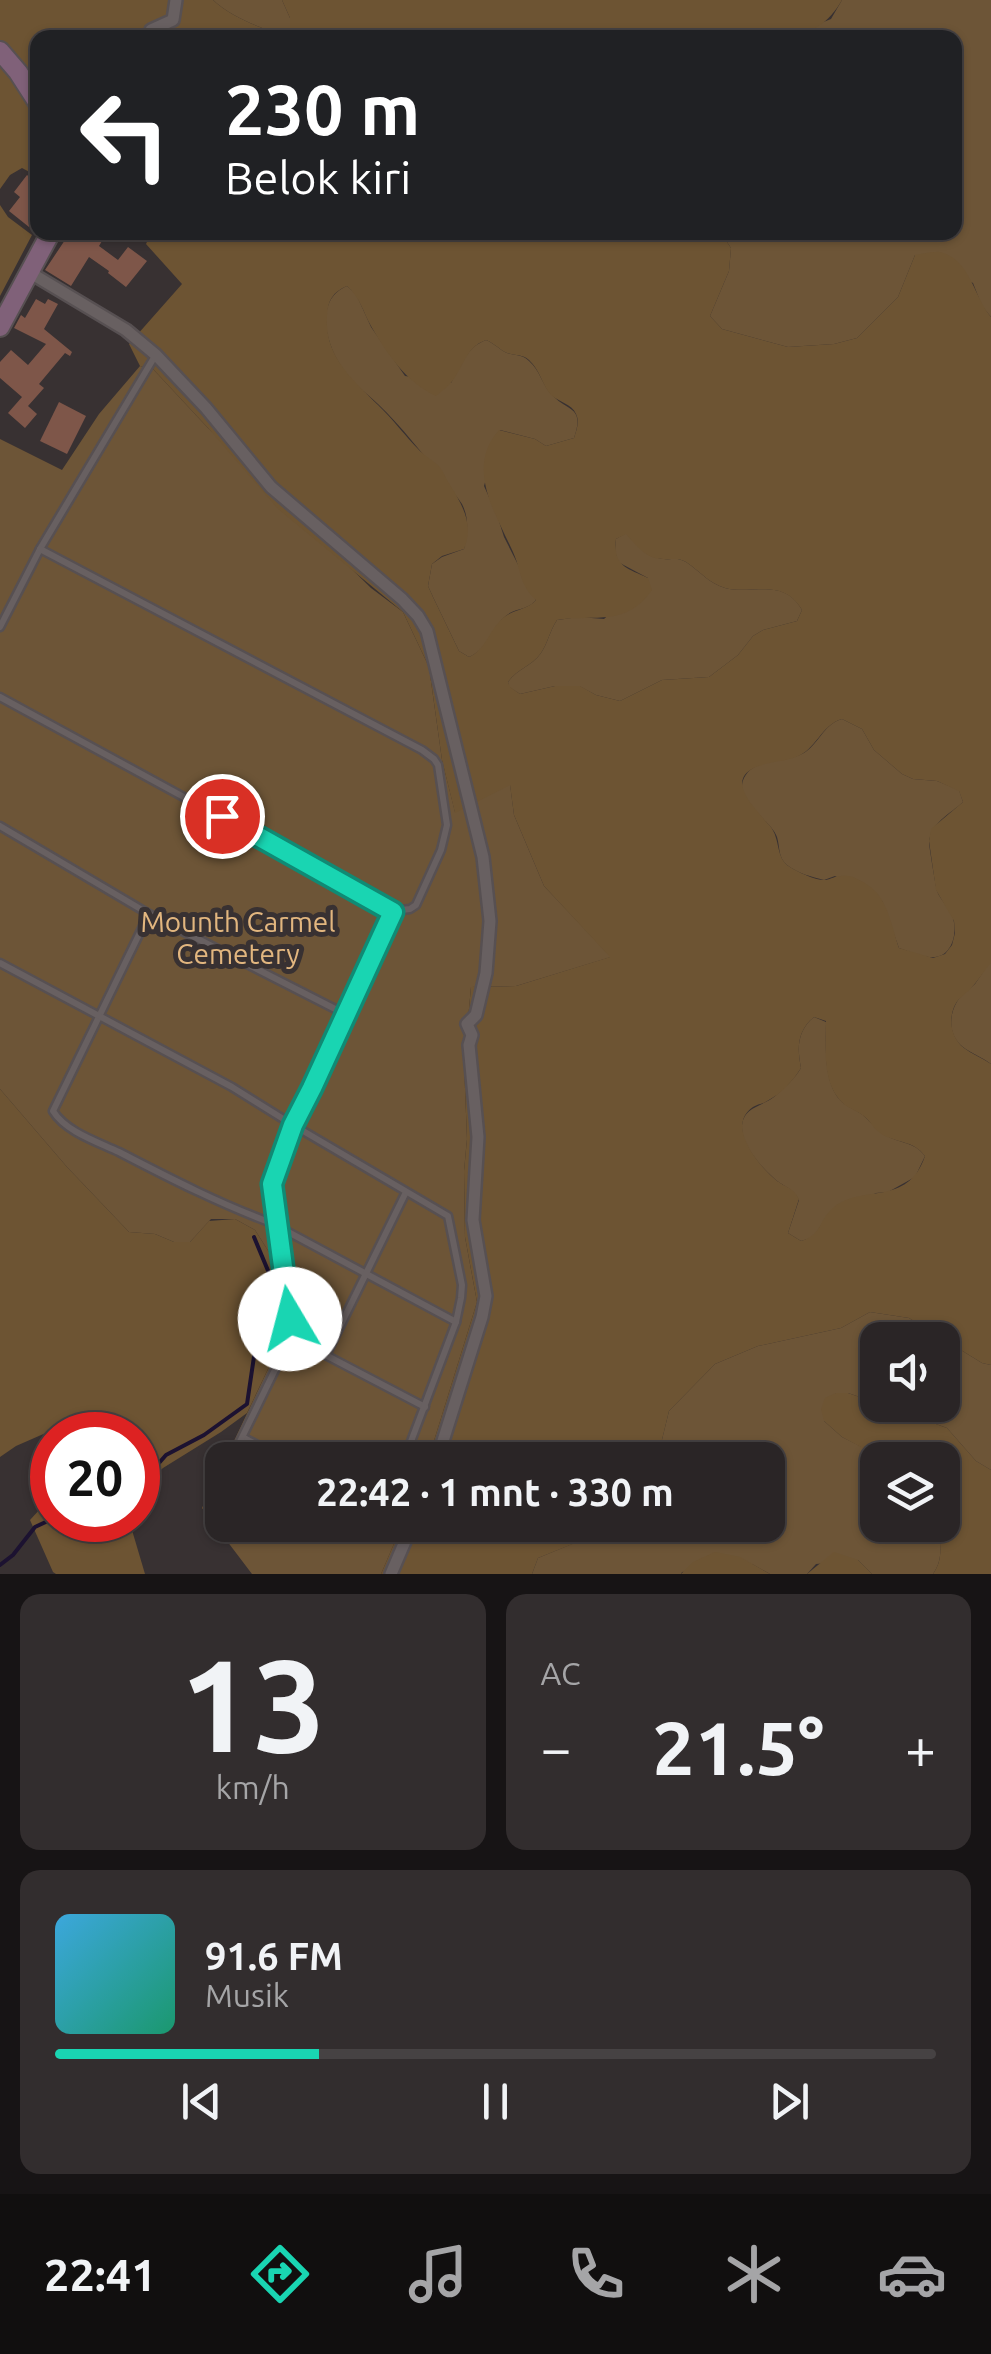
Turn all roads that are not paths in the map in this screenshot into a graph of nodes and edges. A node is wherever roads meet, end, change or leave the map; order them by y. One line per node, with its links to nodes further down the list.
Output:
1 (176, 0): 2 (street)
2 (152, 30)
3 (0, 51): 4 (main road)
4 (30, 91)
5 (47, 240): 6 (main road)
6 (29, 272): 7 (main road); 8 (street)
7 (0, 327)
8 (156, 356): 9 (lane); 30 (street)
9 (40, 549): 10 (lane); 13 (lane)
10 (0, 627)
11 (0, 697): 13 (lane)
12 (0, 826): 14 (lane)
13 (393, 912): 16 (lane)
14 (149, 914): 16 (lane); 17 (lane)
15 (0, 963): 17 (lane)
16 (344, 1014): 18 (lane)
17 (100, 1018): 18 (lane); 20 (lane)
18 (293, 1125): 19 (lane); 20 (lane)
19 (406, 1192): 21 (lane); 22 (lane)
20 (277, 1225): 21 (lane); 23 (lane)
21 (366, 1274): 22 (lane); 24 (lane)
22 (456, 1322): 25 (lane)
23 (291, 1337): 24 (lane); 26 (lane)
24 (326, 1355): 25 (lane)
25 (425, 1407): 29 (lane)
26 (244, 1438): 27 (lane); 28 (lane)
27 (242, 1442)
28 (252, 1442)
29 (411, 1442)
30 (444, 1442)
31 (404, 1542): 32 (street)
32 (391, 1574)

